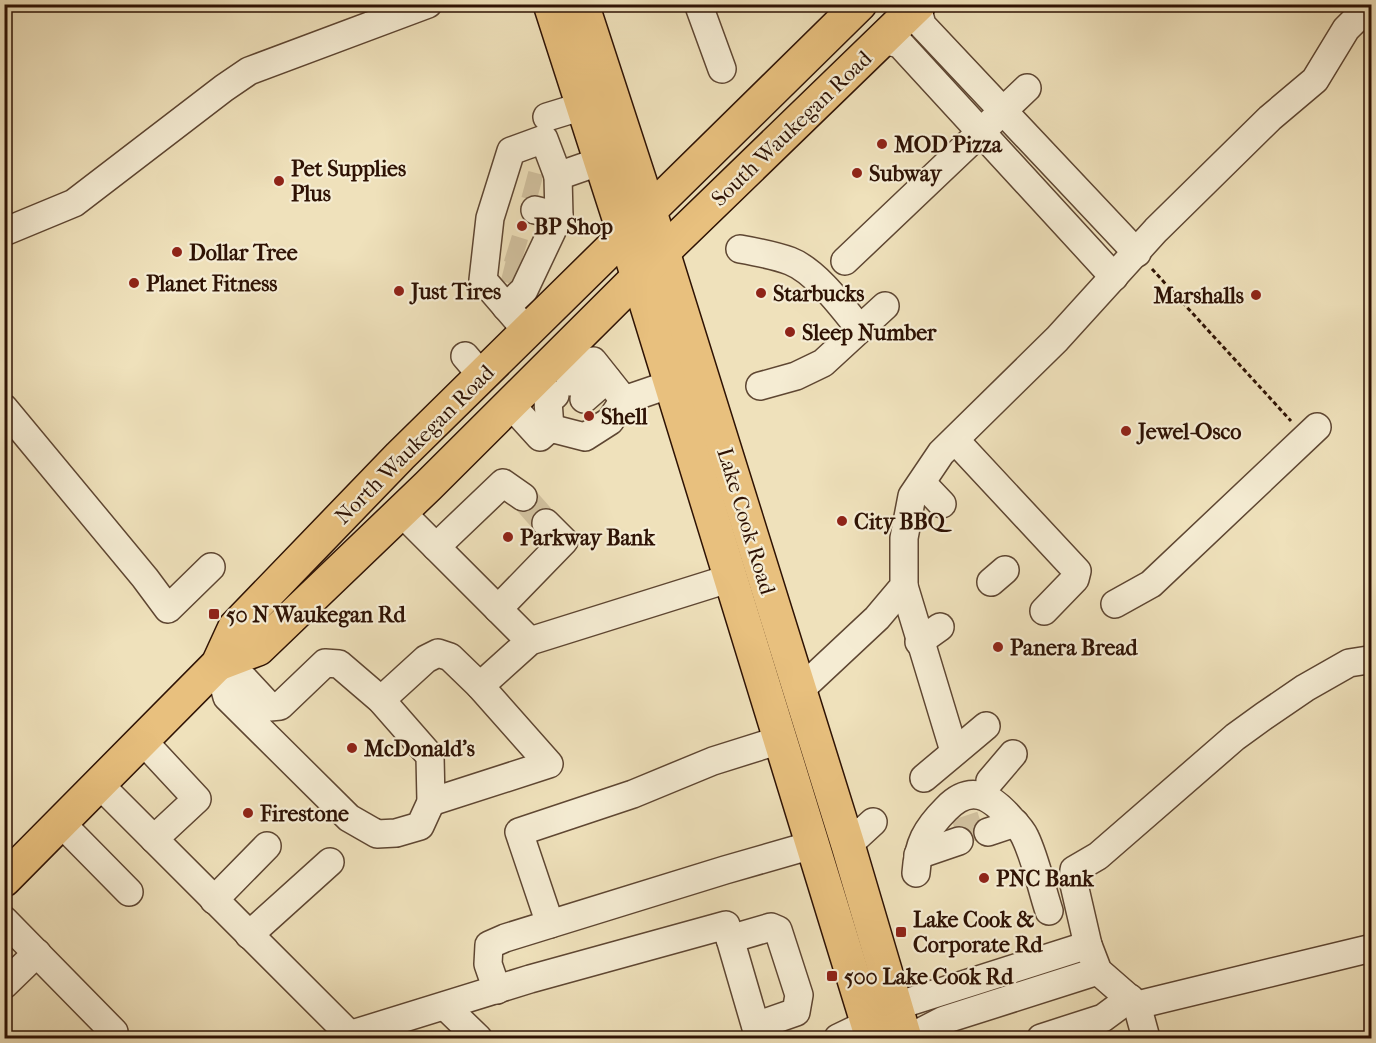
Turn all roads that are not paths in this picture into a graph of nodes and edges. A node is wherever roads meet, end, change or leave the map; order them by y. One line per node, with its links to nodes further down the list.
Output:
1 (428, 4): 18 (street)
2 (550, 4): 11 (main road, Lake Cook Road)
3 (582, 4): 17 (main road, Lake Cook Road)
4 (860, 4): 17 (main road, South Waukegan Road)
5 (1371, 4): 22 (street)
6 (918, 5): 8 (main road, South Waukegan Road); 12 (street)
7 (699, 6): 9 (street)
8 (883, 40): 14 (street); 21 (main road, South Waukegan Road)
9 (722, 69)
10 (1027, 88): 12 (street)
11 (583, 106): 13 (street); 15 (main road, Lake Cook Road)
12 (1002, 111): 14 (street); 22 (street)
13 (547, 117)
14 (980, 132): 24 (street); 26 (street)
15 (601, 161): 16 (street); 19 (main road, Lake Cook Road)
16 (532, 195): 23 (street); 23 (street)
17 (650, 210): 19 (main road, South Waukegan Road); 21 (main road, Lake Cook Road)
18 (4, 232)
19 (625, 236): 25 (main road, Lake Cook Road); 30 (main road, North Waukegan Road)
20 (740, 249): 29 (street)
21 (663, 252): 25 (main road, South Waukegan Road); 55 (main road, Lake Cook Road)
22 (1137, 253): 26 (street)
23 (512, 260): 28 (street); 28 (street)
24 (845, 261)
25 (638, 277): 31 (main road, Lake Cook Road); 34 (main road, North Waukegan Road)
26 (1114, 277): 38 (street)
27 (885, 306): 29 (street)
28 (506, 307): 30 (street)
29 (860, 329): 32 (street)
30 (527, 331): 53 (main road, North Waukegan Road)
31 (671, 384): 33 (street); 46 (main road, Lake Cook Road)
32 (760, 386)
33 (624, 400): 36 (street); 36 (street)
34 (510, 404): 36 (street); 42 (main road, North Waukegan Road)
35 (4, 408): 45 (street)
36 (550, 428)
37 (1312, 433): 48 (street)
38 (953, 442): 39 (street); 50 (street)
39 (922, 483): 41 (street); 47 (street)
40 (523, 497): 44 (street)
41 (942, 504)
42 (401, 512): 44 (street); 53 (main road, North Waukegan Road)
43 (546, 523): 49 (street)
44 (436, 547): 49 (street)
45 (211, 567)
46 (730, 578): 51 (street); 58 (main road, Lake Cook Road)
47 (904, 586): 55 (street); 60 (street)
48 (1114, 604)
49 (498, 609): 51 (street)
50 (1044, 611)
51 (530, 641): 54 (street)
52 (1368, 660): 82 (street)
53 (218, 664): 56 (street); 59 (main road, North Waukegan Road); 65 (street)
54 (480, 686): 56 (street); 65 (street)
55 (800, 690): 71 (main road, Lake Cook Road)
56 (381, 700): 65 (street)
57 (986, 726): 60 (street)
58 (780, 740): 70 (main road, Lake Cook Road); 79 (street)
59 (143, 741): 64 (main road, North Waukegan Road); 69 (street)
60 (954, 752): 62 (street)
61 (1013, 754): 63 (street)
62 (924, 777)
63 (990, 781)
64 (99, 784): 67 (main road, North Waukegan Road); 69 (street)
65 (431, 802)
66 (873, 822): 71 (street)
67 (61, 823): 74 (main road, North Waukegan Road); 75 (street)
68 (956, 832): 77 (street)
69 (154, 839): 76 (street)
70 (812, 845): 79 (street); 92 (main road, Lake Cook Road)
71 (848, 845): 89 (main road, Lake Cook Road)
72 (267, 846): 76 (street)
73 (330, 862): 80 (street)
74 (4, 880)
75 (129, 892)
76 (214, 900): 80 (street)
77 (1049, 911)
78 (4, 920): 84 (street)
79 (550, 924): 87 (street)
80 (249, 935): 94 (street)
81 (730, 939): 87 (street); 93 (street); 93 (street)
82 (1088, 945): 85 (street); 89 (street)
83 (1371, 948): 90 (street)
84 (37, 953): 86 (street); 95 (street)
85 (1098, 971): 90 (street); 99 (street)
86 (4, 985)
87 (496, 990): 88 (street)
88 (444, 1006): 91 (street); 96 (street)
89 (896, 1006): 92 (street); 98 (main road, Lake Cook Road)
90 (1137, 1021): 100 (street)
91 (396, 1031): 94 (street)
92 (870, 1031): 97 (street)
93 (757, 1032)
94 (351, 1037)
95 (107, 1038)
96 (478, 1038)
97 (838, 1038)
98 (905, 1038)
99 (909, 1038)
100 (1041, 1038)

